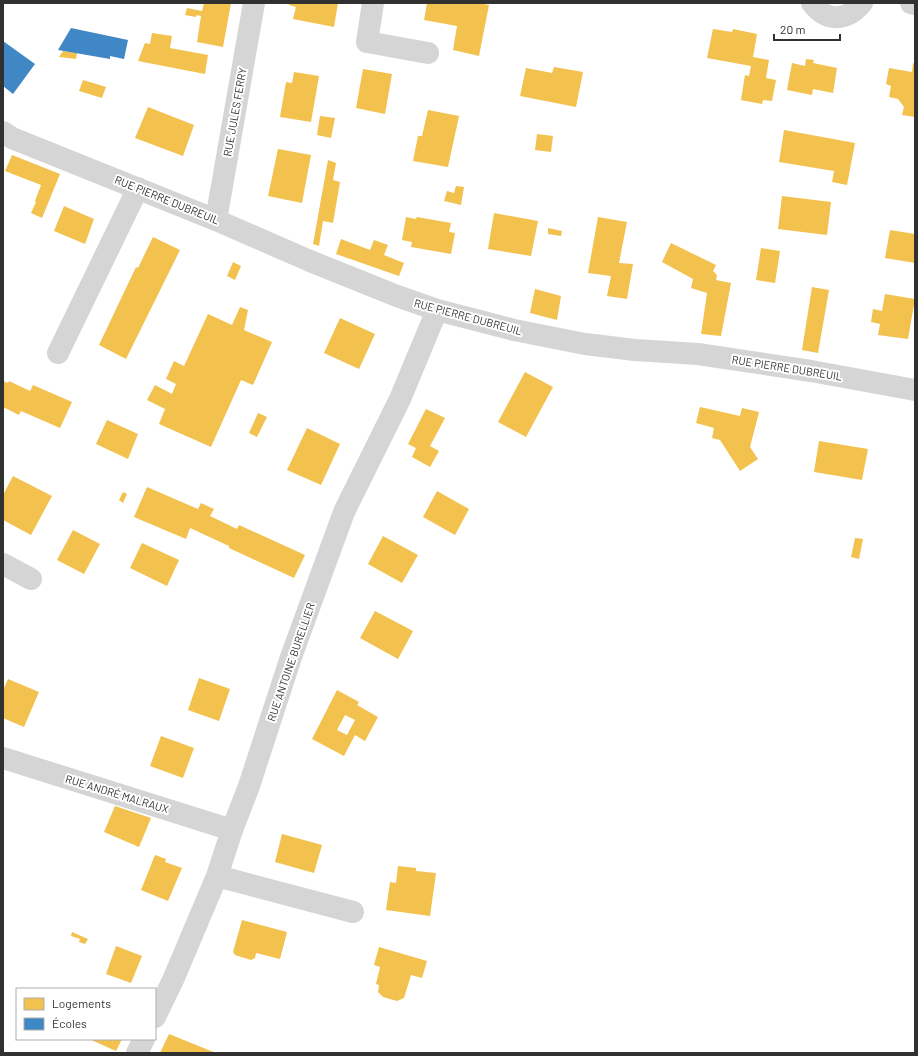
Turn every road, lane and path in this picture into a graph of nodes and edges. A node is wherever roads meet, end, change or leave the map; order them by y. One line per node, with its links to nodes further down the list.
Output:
1 (254, 3): 10 (street, RUE JULES FERRY)
2 (373, 3): 7 (street)
3 (812, 3): 4 (street)
4 (862, 3)
5 (911, 3): 6 (street)
6 (915, 4)
7 (428, 53)
8 (3, 132): 9 (street, RUE PIERRE DUBREUIL)
9 (138, 188): 10 (street, RUE PIERRE DUBREUIL); 12 (street)
10 (216, 220): 11 (street, RUE PIERRE DUBREUIL)
11 (437, 310): 13 (street, RUE PIERRE DUBREUIL); 17 (street, RUE ANTOINE BURELLIER)
12 (58, 353)
13 (915, 390)
14 (3, 564): 15 (street)
15 (31, 579)
16 (3, 758): 17 (street, RUE ANDRÉ MALRAUX)
17 (232, 830): 18 (street, RUE ANTOINE BURELLIER)
18 (217, 876): 19 (street); 20 (street, RUE ANTOINE BURELLIER)
19 (353, 912)
20 (156, 1015)
21 (144, 1040): 22 (street)
22 (137, 1053)

